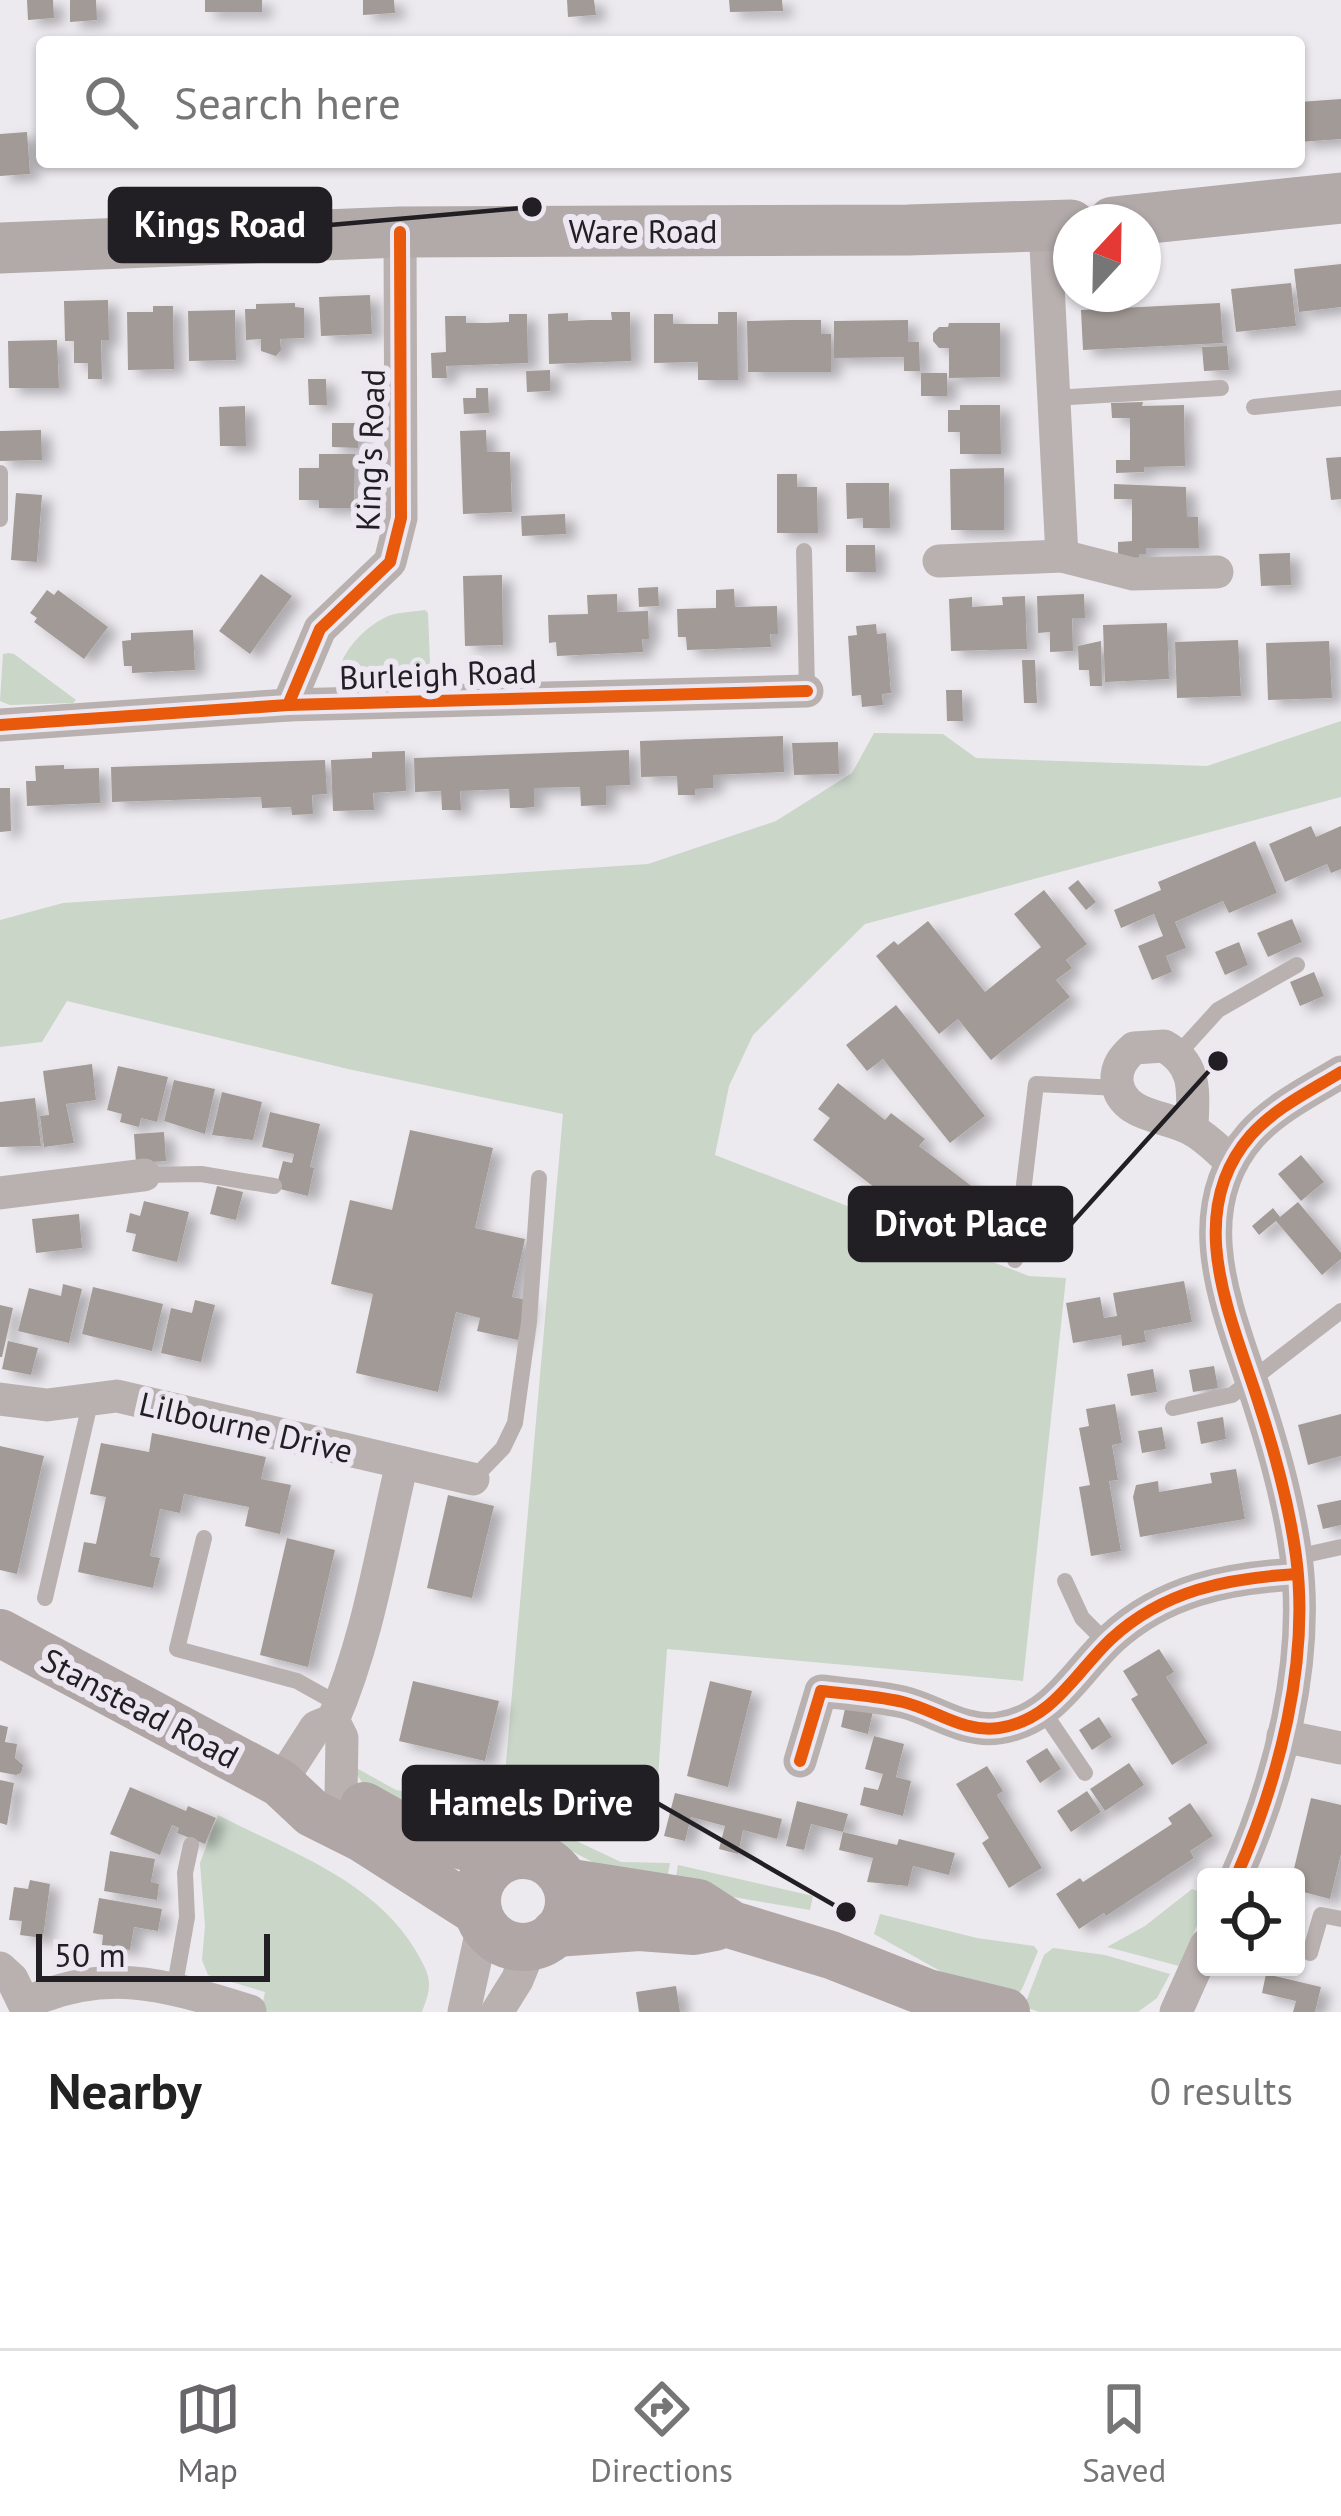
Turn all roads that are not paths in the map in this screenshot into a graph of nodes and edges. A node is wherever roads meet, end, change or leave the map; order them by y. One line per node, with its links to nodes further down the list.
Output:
1 (1341, 198): 2 (main road)
2 (1161, 217)
3 (1053, 226): 4 (main road, Ware Road)
4 (400, 232): 5 (main road, Ware Road); 18 (street, King's Road)
5 (0, 248)
6 (1056, 312): 8 (street)
7 (1221, 388): 8 (lane)
8 (1053, 398): 14 (street)
9 (1341, 398): 10 (lane)
10 (1254, 407)
11 (0, 473): 12 (lane)
12 (0, 519)
13 (804, 551): 17 (lane)
14 (1061, 556): 15 (street); 16 (street)
15 (939, 561)
16 (1216, 572)
17 (807, 691): 18 (street, Burleigh Road)
18 (288, 705): 19 (street, Burleigh Road)
19 (0, 725)
20 (1298, 965): 21 (lane)
21 (1178, 1054): 23 (street); 24 (street)
22 (1341, 1072): 25 (street)
23 (1118, 1088): 24 (street); 30 (lane)
24 (1192, 1129): 25 (street)
25 (1232, 1162): 32 (street)
26 (144, 1175): 28 (lane); 29 (street)
27 (539, 1178): 37 (lane)
28 (274, 1186)
29 (0, 1192)
30 (1015, 1260)
31 (1341, 1311): 32 (lane)
32 (1252, 1381): 35 (lane); 40 (street)
33 (91, 1398): 34 (street, Lilbourne Drive); 36 (street, Lilbourne Drive); 42 (lane, Lilbourne Drive)
34 (0, 1400)
35 (1173, 1408)
36 (401, 1463): 37 (street, Lilbourne Drive); 46 (street)
37 (473, 1479)
38 (204, 1538): 46 (lane)
39 (1341, 1547): 40 (lane)
40 (1297, 1566): 44 (street); 47 (street)
41 (1065, 1580): 44 (lane)
42 (45, 1598)
43 (0, 1633): 51 (main road, Stanstead Road)
44 (1107, 1643): 45 (street)
45 (1043, 1711): 49 (street); 50 (lane)
46 (337, 1712): 51 (street); 52 (street)
47 (1283, 1736): 48 (street); 55 (street)
48 (1341, 1748)
49 (800, 1761)
50 (1085, 1773)
51 (280, 1783): 52 (main road, Stanstead Road); 57 (main road, Stanstead Road)
52 (341, 1795): 54 (main road, Stanstead Road)
53 (191, 1845): 64 (lane)
54 (507, 1857): 56 (main road); 57 (main road)
55 (1239, 1868)
56 (565, 1882): 59 (main road); 60 (main road)
57 (481, 1919): 60 (main road); 68 (street)
58 (1341, 1919): 61 (lane)
59 (732, 1924): 60 (main road); 65 (main road)
60 (543, 1940): 69 (street)
61 (1310, 1953)
62 (1197, 1964): 71 (street)
63 (0, 1968): 66 (street)
64 (174, 1990): 66 (street); 67 (street)
65 (938, 2003): 70 (main road)
66 (27, 2007)
67 (250, 2012)
68 (464, 2012)
69 (497, 2012)
70 (1006, 2012)
71 (1175, 2012)

